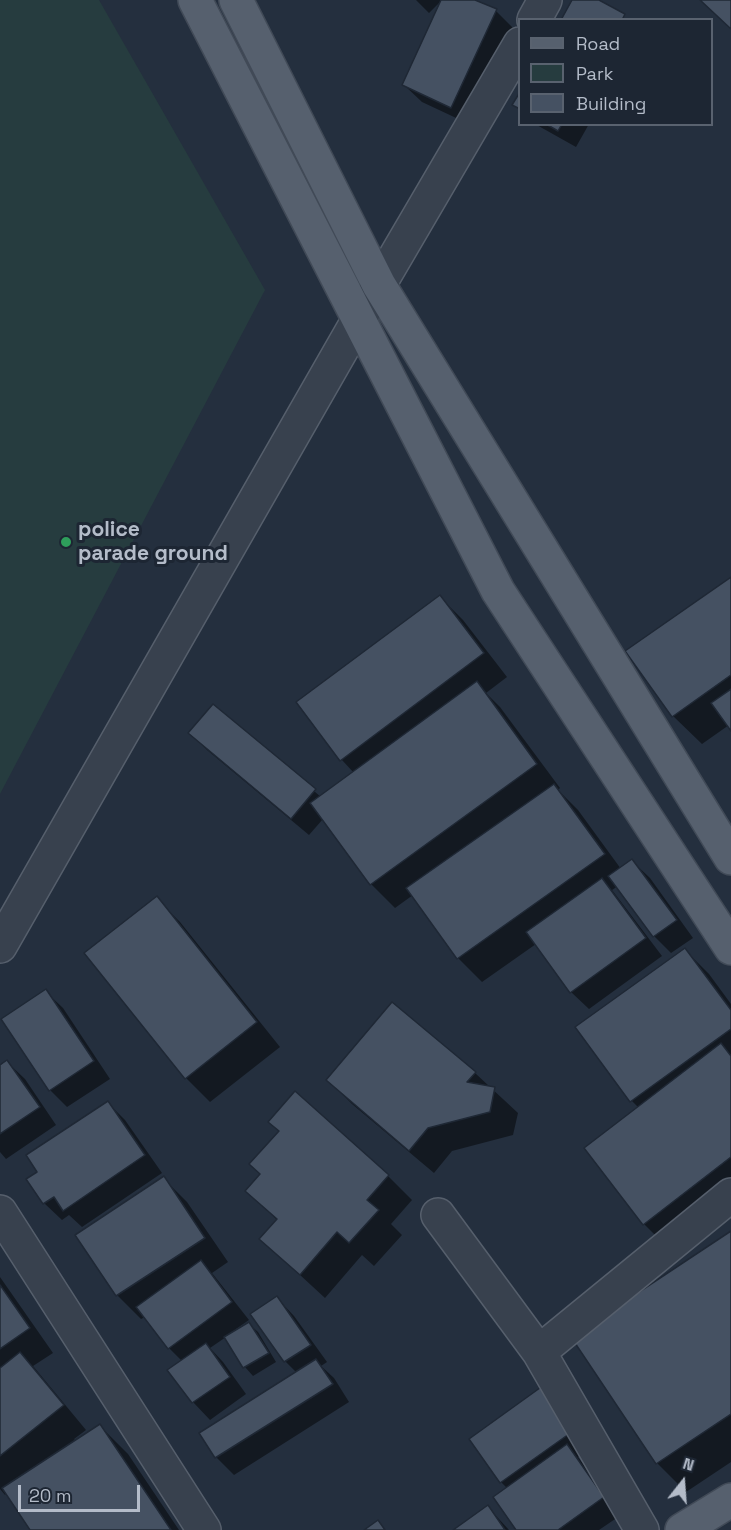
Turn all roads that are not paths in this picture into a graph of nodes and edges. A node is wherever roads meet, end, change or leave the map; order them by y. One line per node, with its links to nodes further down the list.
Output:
1 (195, 0): 7 (main road)
2 (236, 0): 6 (main road)
3 (545, 0): 4 (street)
4 (535, 18)
5 (518, 46): 6 (street)
6 (379, 285): 7 (street); 8 (main road)
7 (359, 319): 9 (street); 10 (main road)
8 (731, 858)
9 (0, 946)
10 (731, 948)
11 (731, 1195): 14 (street)
12 (0, 1212): 16 (street)
13 (438, 1215): 14 (street)
14 (539, 1352): 17 (street)
15 (731, 1500): 18 (main road)
16 (204, 1530)
17 (642, 1530)
18 (682, 1530)

